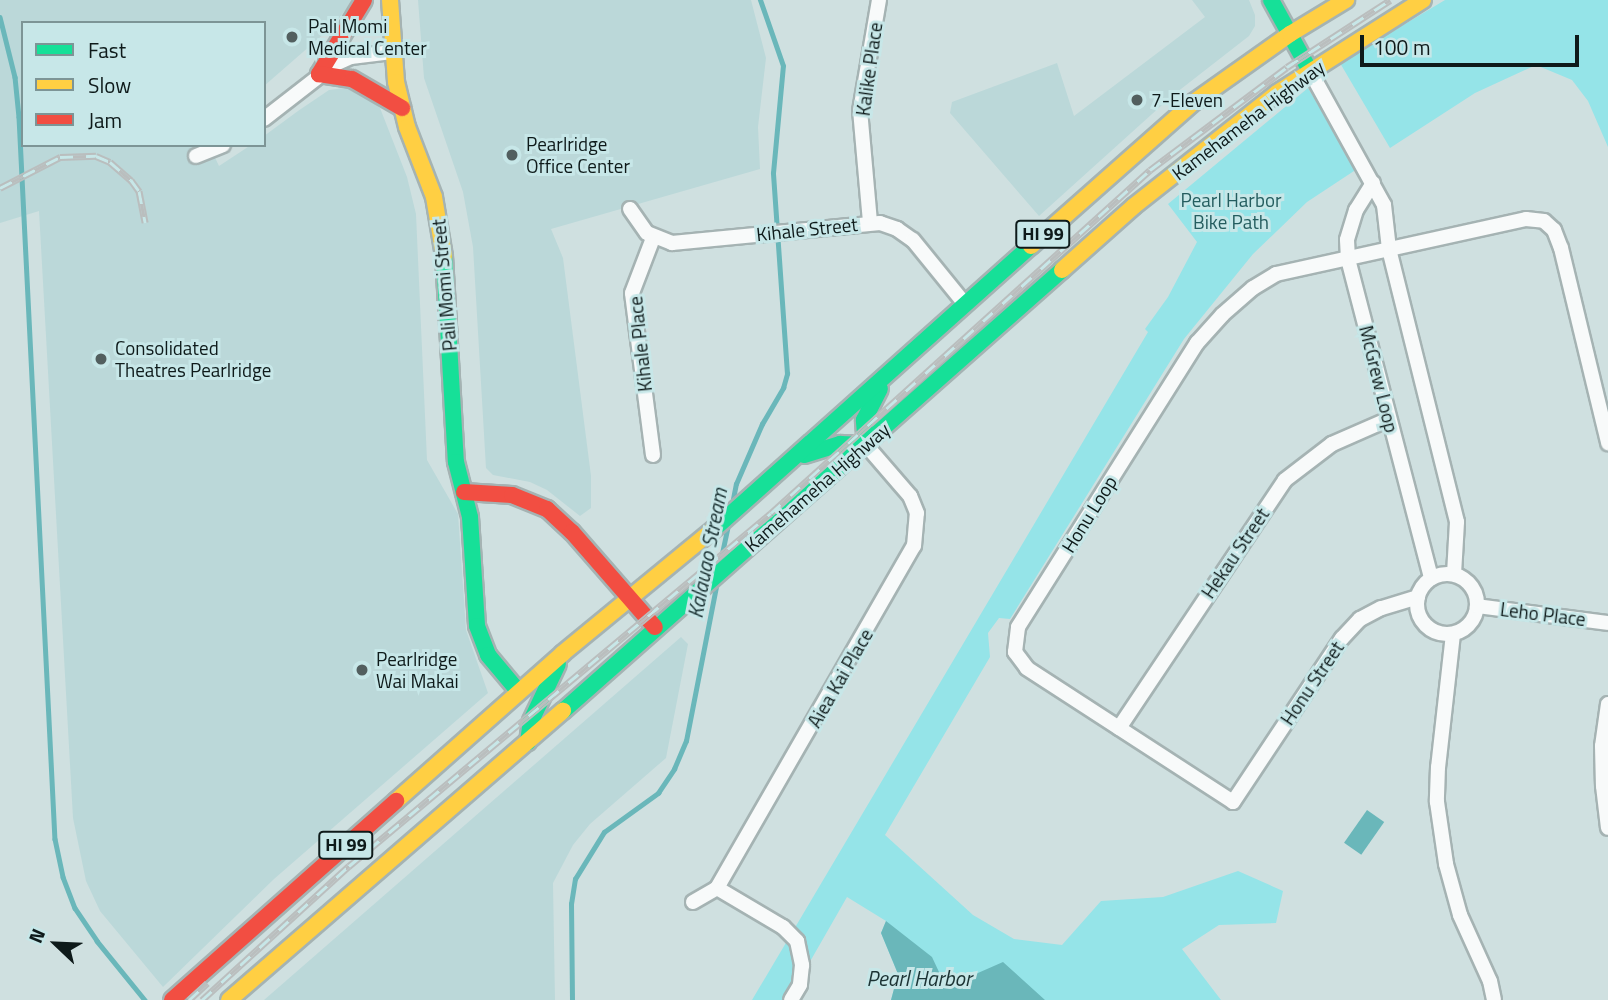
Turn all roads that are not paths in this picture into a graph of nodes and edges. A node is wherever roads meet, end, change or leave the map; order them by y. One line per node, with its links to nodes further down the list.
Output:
1 (364, 0): 10 (main road)
2 (390, 0): 8 (main road, Pali Momi Street)
3 (879, 0): 17 (street, Kalike Place)
4 (1271, 0): 7 (main road)
5 (1346, 0): 7 (main road, Kamehameha Highway / HI 99)
6 (1423, 0): 9 (main road, Kamehameha Highway / HI 99)
7 (1290, 34): 9 (main road); 21 (main road, Kamehameha Highway / HI 99)
8 (392, 52): 10 (street); 11 (main road, Pali Momi Street)
9 (1310, 71): 15 (street, McGrew Loop); 25 (main road, Kamehameha Highway / HI 99)
10 (319, 74): 11 (main road); 12 (street)
11 (402, 108): 28 (main road, Pali Momi Street)
12 (266, 117)
13 (218, 147): 14 (street)
14 (196, 156)
15 (1373, 183): 19 (street, McGrew Loop); 20 (street, McGrew Loop)
16 (631, 209): 18 (street)
17 (870, 222): 18 (street, Kihale Street); 21 (street, Kihale Street)
18 (653, 238): 26 (street, Kihale Place)
19 (1390, 249): 20 (street, Honu Loop); 24 (street); 29 (street, McGrew Loop)
20 (1348, 259): 23 (street, McGrew Loop); 40 (street, Honu Loop)
21 (965, 304): 22 (main road, Kamehameha Highway / HI 99)
22 (893, 368): 25 (main road); 27 (main road, Kamehameha Highway / HI 99)
23 (1389, 419): 30 (street, McGrew Loop); 40 (street, Hekau Street)
24 (1608, 443)
25 (866, 445): 27 (main road); 35 (main road, Kamehameha Highway / HI 99); 45 (street, Aiea Kai Place)
26 (653, 454)
27 (792, 460): 32 (main road, Kamehameha Highway / HI 99)
28 (464, 492): 32 (main road); 38 (main road, Pali Momi Street)
29 (1454, 574): 30 (street); 33 (street)
30 (1431, 578): 31 (street)
31 (1418, 597): 36 (street); 43 (street, Honu Street)
32 (631, 600): 35 (main road); 37 (main road, Kamehameha Highway / HI 99)
33 (1477, 606): 34 (street, Leho Place); 36 (street)
34 (1608, 623)
35 (655, 627): 41 (main road, Kamehameha Highway / HI 99)
36 (1452, 634): 50 (street)
37 (563, 653): 38 (main road, Kamehameha Highway / HI 99); 41 (main road)
38 (520, 692): 42 (main road); 47 (main road, Kamehameha Highway / HI 99)
39 (1608, 704): 44 (street)
40 (1119, 728): 43 (street, Honu Loop)
41 (528, 742): 42 (main road, Kamehameha Highway / HI 99)
42 (510, 759): 48 (main road, Kamehameha Highway / HI 99)
43 (1233, 802)
44 (1608, 828)
45 (717, 888): 46 (street, Aiea Kai Place); 49 (street)
46 (693, 902)
47 (173, 999)
48 (229, 1000)
49 (791, 1000)
50 (1494, 1000)

